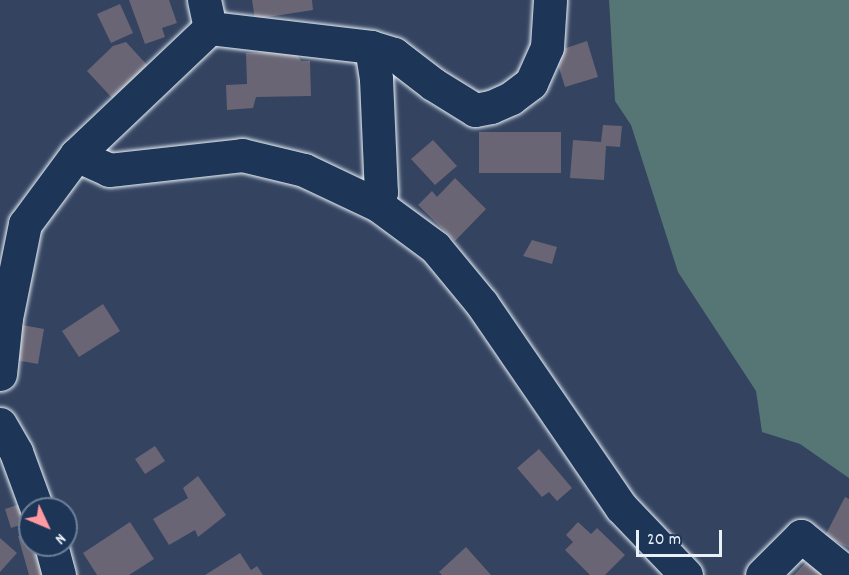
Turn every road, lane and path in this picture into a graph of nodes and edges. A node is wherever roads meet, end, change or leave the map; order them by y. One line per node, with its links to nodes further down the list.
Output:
1 (550, 0): 3 (street)
2 (207, 14): 3 (street); 4 (street)
3 (371, 47): 5 (street)
4 (76, 155): 5 (street); 6 (street)
5 (378, 206): 12 (street)
6 (8, 261): 7 (street)
7 (0, 374)
8 (0, 424): 9 (street)
9 (33, 497)
10 (54, 557): 11 (street)
11 (59, 575)
12 (686, 575)
13 (762, 575): 14 (street)
14 (849, 575)

